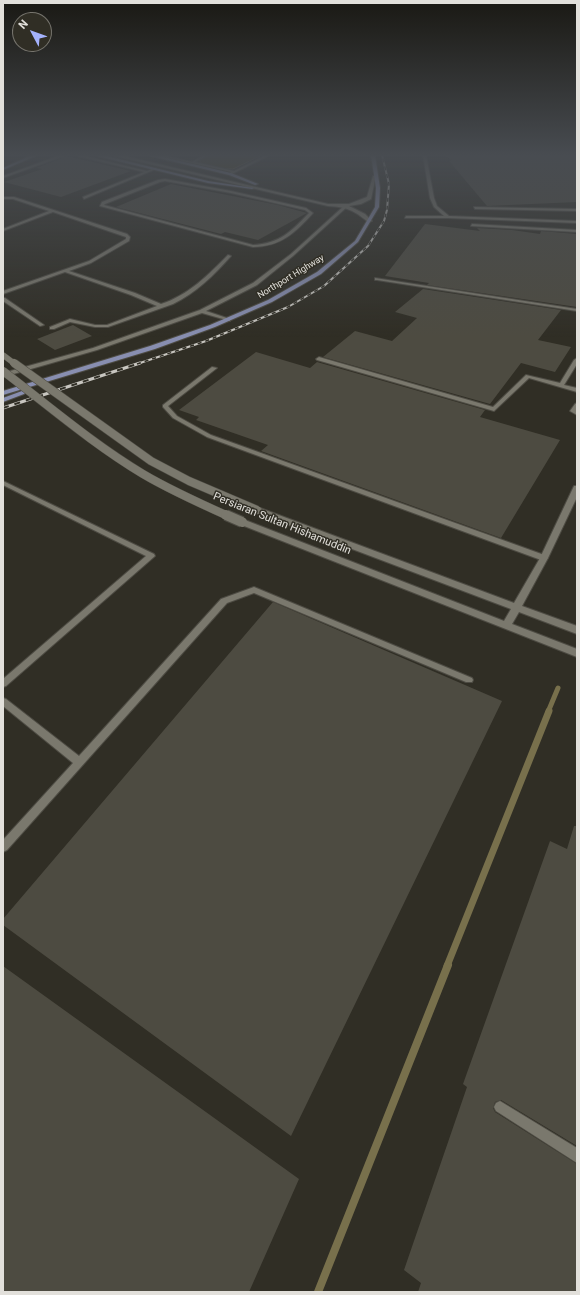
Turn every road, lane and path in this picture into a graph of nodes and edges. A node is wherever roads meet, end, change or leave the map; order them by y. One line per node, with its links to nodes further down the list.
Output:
1 (41, 215): 13 (lane)
2 (67, 215): 16 (lane)
3 (138, 215): 4 (lane)
4 (308, 215)
5 (336, 215): 22 (lane)
6 (364, 215): 10 (street)
7 (373, 215): 10 (main road, Northport Highway)
8 (406, 217): 9 (lane)
9 (448, 217): 11 (lane)
10 (370, 221): 23 (main road, Northport Highway)
11 (577, 222)
12 (472, 225): 14 (lane)
13 (3, 230)
14 (577, 231)
15 (229, 256): 20 (lane)
16 (65, 271): 18 (lane); 20 (lane)
17 (377, 279): 21 (lane)
18 (3, 293)
19 (3, 299): 24 (lane)
20 (161, 306): 25 (lane)
21 (577, 310)
22 (202, 311): 23 (lane); 32 (lane)
23 (228, 320): 26 (main road, Northport Highway)
24 (42, 325)
25 (52, 328)
26 (142, 350): 35 (main road); 36 (main road)
27 (3, 355): 42 (street, Persiaran Sultan Hishamuddin, bridge)
28 (319, 359): 33 (lane)
29 (577, 360): 33 (lane)
30 (214, 368): 41 (lane)
31 (3, 371): 43 (street, Persiaran Sultan Hishamuddin, bridge)
32 (3, 375)
33 (561, 386): 34 (lane)
34 (577, 390)
35 (3, 393)
36 (3, 400)
37 (577, 405): 38 (lane)
38 (577, 413)
39 (3, 483): 47 (lane)
40 (577, 488): 41 (street)
41 (544, 558): 42 (street)
42 (517, 608): 43 (street); 44 (street, Persiaran Sultan Hishamuddin)
43 (506, 626): 45 (street, Persiaran Sultan Hishamuddin)
44 (577, 630)
45 (577, 653)
46 (469, 680): 49 (lane)
47 (3, 684)
48 (3, 701): 49 (lane)
49 (79, 762): 50 (lane)
50 (3, 847)
51 (500, 1107): 52 (lane)
52 (577, 1156)

